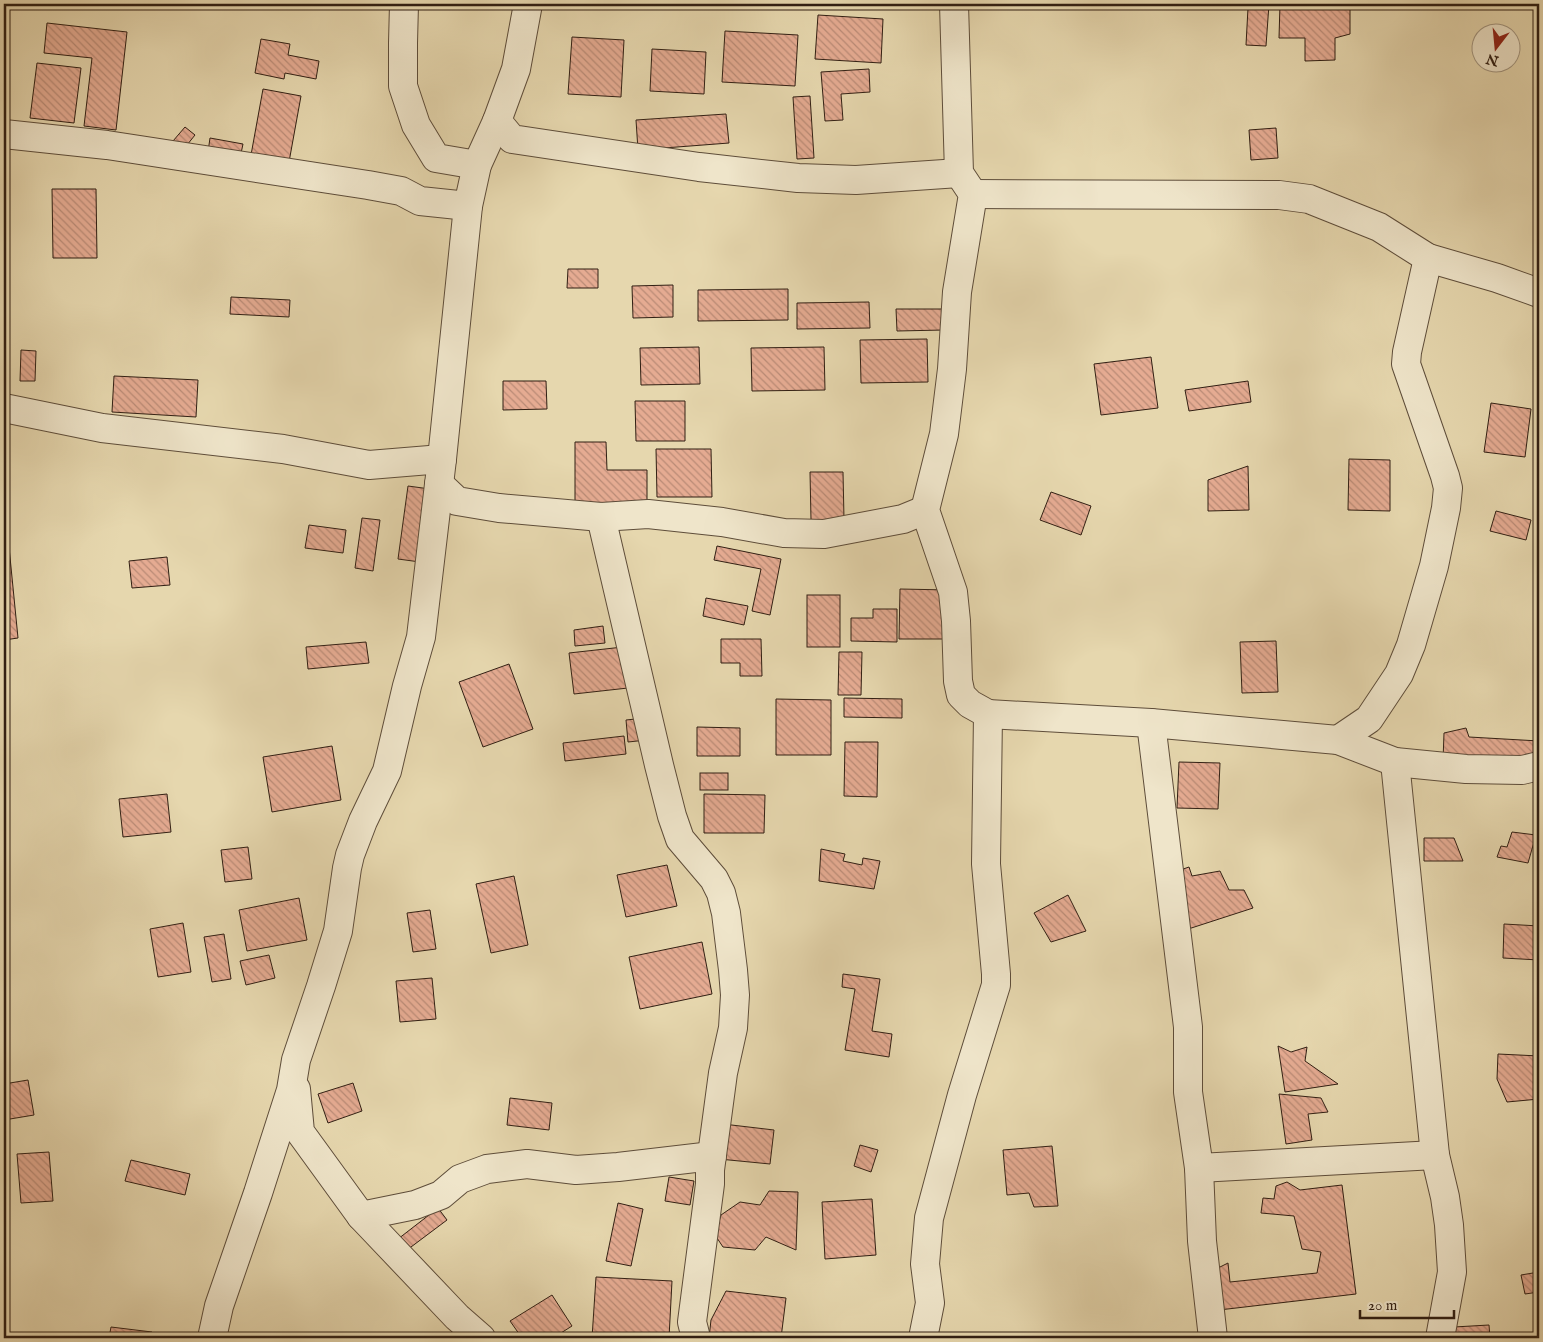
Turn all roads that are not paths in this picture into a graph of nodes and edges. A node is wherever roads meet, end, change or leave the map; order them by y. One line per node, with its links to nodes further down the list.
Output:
1 (404, 4): 6 (street)
2 (528, 4): 4 (street)
3 (954, 4): 7 (street)
4 (497, 121): 6 (street); 7 (street)
5 (4, 134): 8 (street)
6 (477, 165): 8 (street)
7 (966, 183): 9 (street); 13 (street)
8 (468, 206): 12 (street)
9 (1428, 258): 10 (street); 17 (street)
10 (1539, 293)
11 (4, 408): 12 (street)
12 (440, 472): 14 (street); 20 (street)
13 (925, 510): 14 (street); 15 (street)
14 (600, 517): 22 (street)
15 (988, 714): 16 (street); 28 (street)
16 (1152, 723): 17 (street); 23 (street)
17 (1338, 740): 18 (street)
18 (1395, 762): 19 (street); 21 (street)
19 (1539, 766)
20 (294, 1066): 24 (street); 25 (street)
21 (1436, 1155): 23 (street); 30 (street)
22 (712, 1156): 24 (street); 27 (street)
23 (1199, 1168): 29 (street)
24 (361, 1216): 26 (street)
25 (212, 1338)
26 (481, 1338)
27 (696, 1338)
28 (923, 1338)
29 (1213, 1338)
30 (1440, 1338)

